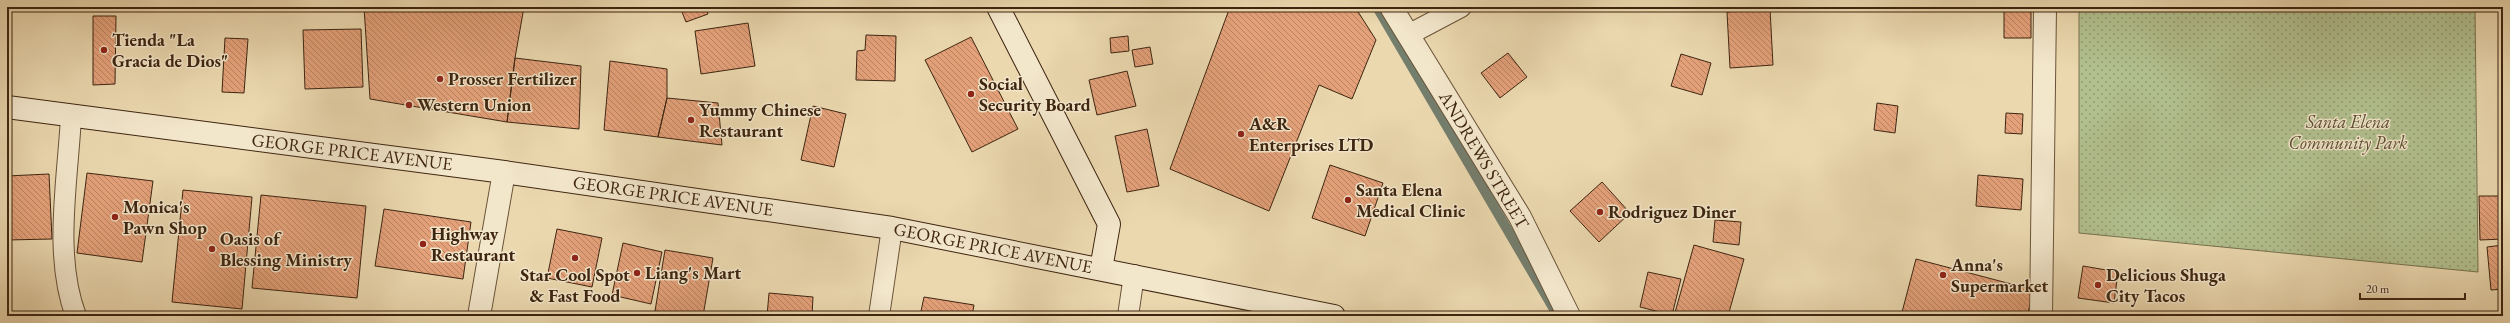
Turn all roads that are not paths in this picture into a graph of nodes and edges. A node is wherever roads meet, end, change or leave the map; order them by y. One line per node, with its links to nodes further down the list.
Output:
1 (998, 7): 10 (main road)
2 (1391, 7): 5 (main road, ANDREWS STREET)
3 (1461, 7): 5 (lane)
4 (2045, 7): 18 (main road)
5 (1408, 35): 17 (main road, ANDREWS STREET)
6 (7, 107): 7 (main road, GEORGE PRICE AVENUE)
7 (71, 116): 8 (main road, GEORGE PRICE AVENUE); 12 (lane)
8 (504, 172): 9 (main road, GEORGE PRICE AVENUE); 13 (main road)
9 (892, 228): 10 (main road, GEORGE PRICE AVENUE); 14 (lane)
10 (1101, 269): 11 (main road, GEORGE PRICE AVENUE)
11 (1134, 275): 15 (lane); 16 (main road, GEORGE PRICE AVENUE)
12 (76, 316)
13 (479, 316)
14 (879, 316)
15 (1128, 316)
16 (1334, 316)
17 (1569, 316)
18 (2041, 316)

